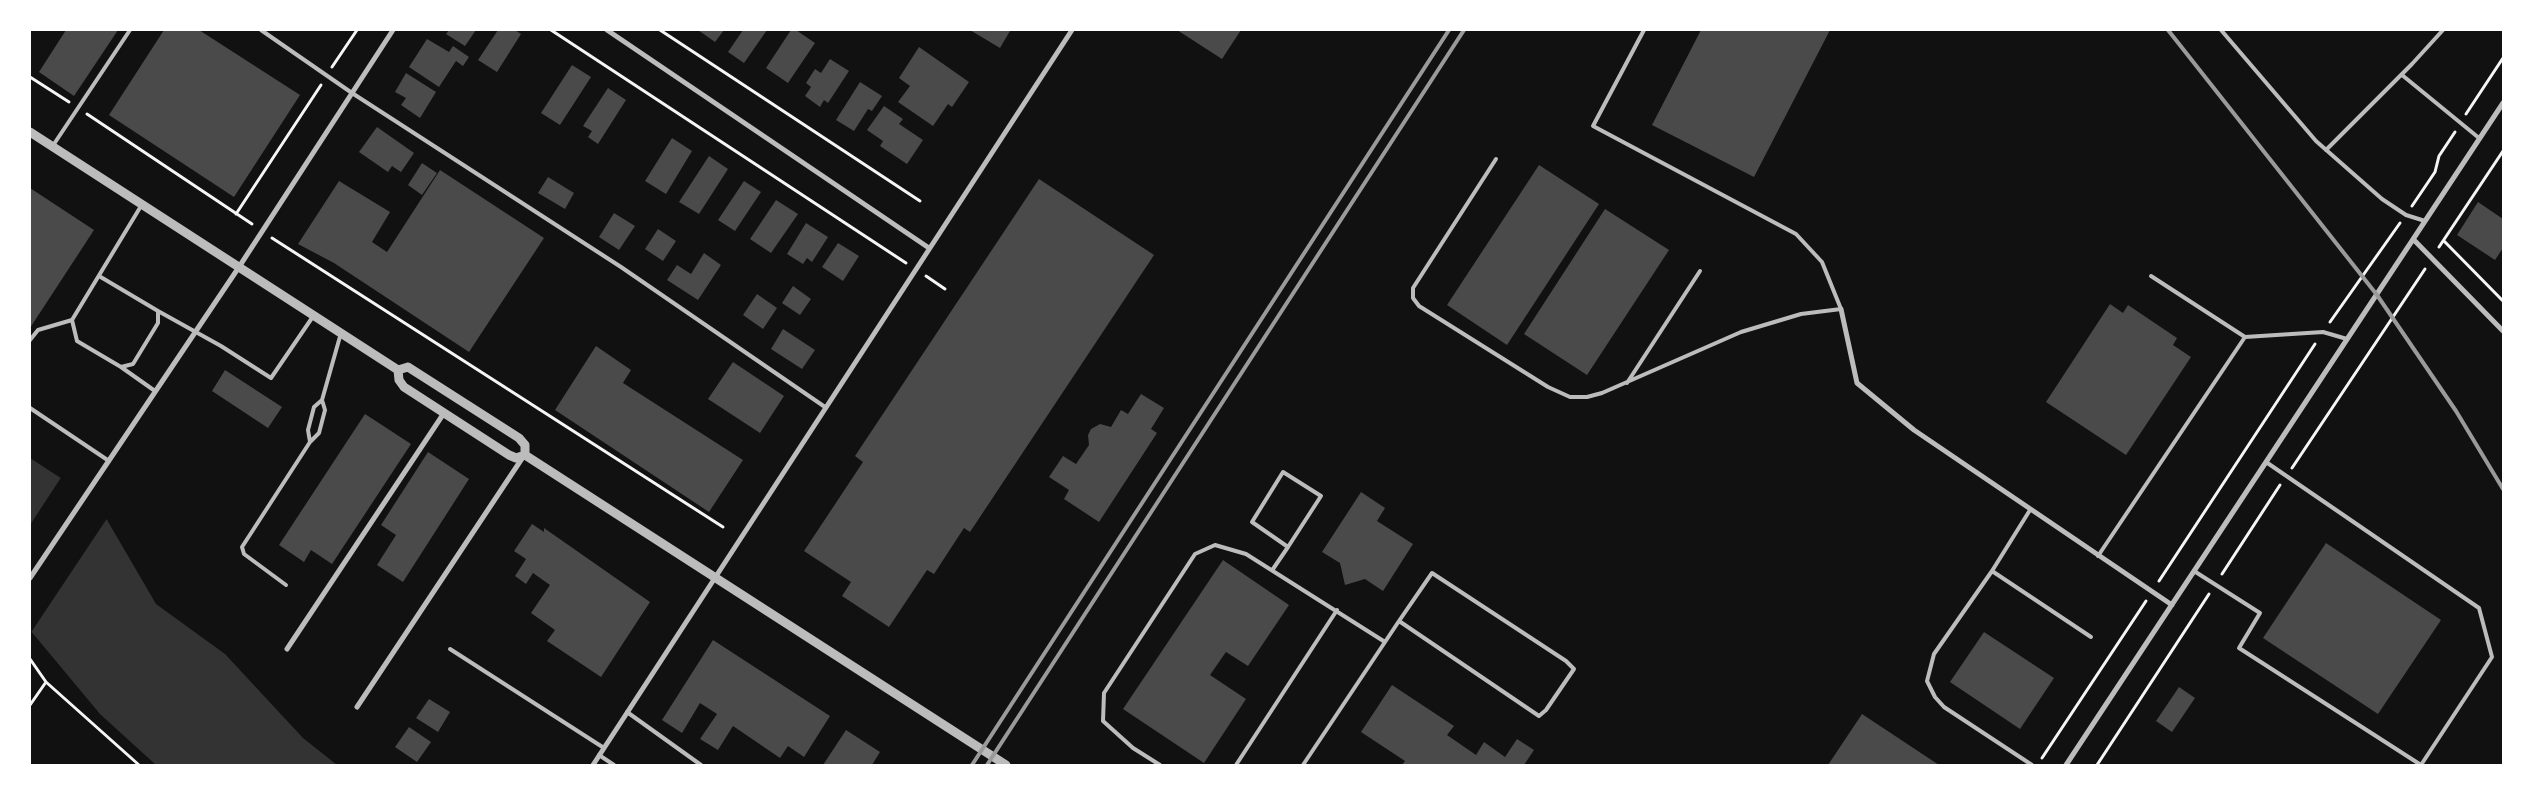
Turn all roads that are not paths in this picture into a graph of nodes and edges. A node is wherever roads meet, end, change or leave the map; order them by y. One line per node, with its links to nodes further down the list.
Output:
1 (130, 30): 14 (lane)
2 (261, 30): 10 (lane)
3 (393, 30): 10 (street)
4 (607, 30): 20 (street)
5 (1072, 30): 20 (street)
6 (1644, 30): 25 (lane)
7 (2221, 30): 15 (lane)
8 (2443, 30): 9 (lane)
9 (2402, 75): 13 (lane); 15 (lane)
10 (352, 93): 21 (street); 40 (lane)
11 (2503, 103): 13 (street)
12 (30, 132): 14 (street)
13 (2479, 138): 18 (street)
14 (52, 147): 17 (street)
15 (2326, 150): 18 (lane)
16 (1496, 159): 37 (lane)
17 (141, 206): 21 (street); 23 (lane)
18 (2425, 221): 19 (street)
19 (2413, 239): 29 (street); 33 (street)
20 (929, 248): 40 (street)
21 (239, 267): 27 (street); 30 (street)
22 (1700, 272): 37 (lane)
23 (99, 276): 26 (lane); 28 (lane)
24 (2151, 276): 32 (lane)
25 (1841, 309): 37 (lane); 47 (street)
26 (158, 311): 30 (lane); 35 (lane)
27 (314, 315): 30 (lane); 31 (street)
28 (72, 320): 34 (lane); 35 (lane)
29 (2503, 331)
30 (194, 332): 38 (street)
31 (341, 333): 36 (street); 39 (lane)
32 (2244, 336): 33 (lane); 49 (lane)
33 (2347, 339): 46 (street)
34 (30, 340)
35 (121, 367): 38 (lane)
36 (398, 370): 42 (street); 44 (street)
37 (1627, 383)
38 (155, 391): 45 (street)
39 (322, 400): 43 (lane); 43 (lane)
40 (825, 407): 54 (street)
41 (30, 408): 45 (lane)
42 (444, 413): 44 (street); 61 (street)
43 (310, 442): 55 (lane)
44 (525, 455): 54 (street); 63 (street)
45 (109, 461): 53 (street)
46 (2266, 462): 52 (street); 76 (lane)
47 (2030, 510): 49 (street); 51 (lane)
48 (1288, 547): 48 (lane); 50 (lane)
49 (2098, 556): 56 (street)
50 (1273, 569): 57 (lane); 71 (lane)
51 (1992, 571): 59 (lane); 74 (lane)
52 (2194, 571): 56 (street); 76 (lane)
53 (30, 578)
54 (715, 578): 64 (street); 70 (street)
55 (286, 585)
56 (2172, 605): 75 (street)
57 (1337, 610): 60 (lane); 72 (lane)
58 (1399, 621): 58 (lane); 60 (lane)
59 (2091, 637)
60 (1385, 642): 73 (lane)
61 (287, 649)
62 (450, 649): 65 (lane)
63 (357, 707)
64 (627, 712): 65 (street); 69 (lane)
65 (604, 748): 66 (street)
66 (599, 755): 67 (street); 68 (lane)
67 (593, 765)
68 (614, 765)
69 (702, 765)
70 (1006, 765)
71 (1160, 765)
72 (1236, 765)
73 (1303, 765)
74 (2032, 765)
75 (2066, 765)
76 (2421, 765)

